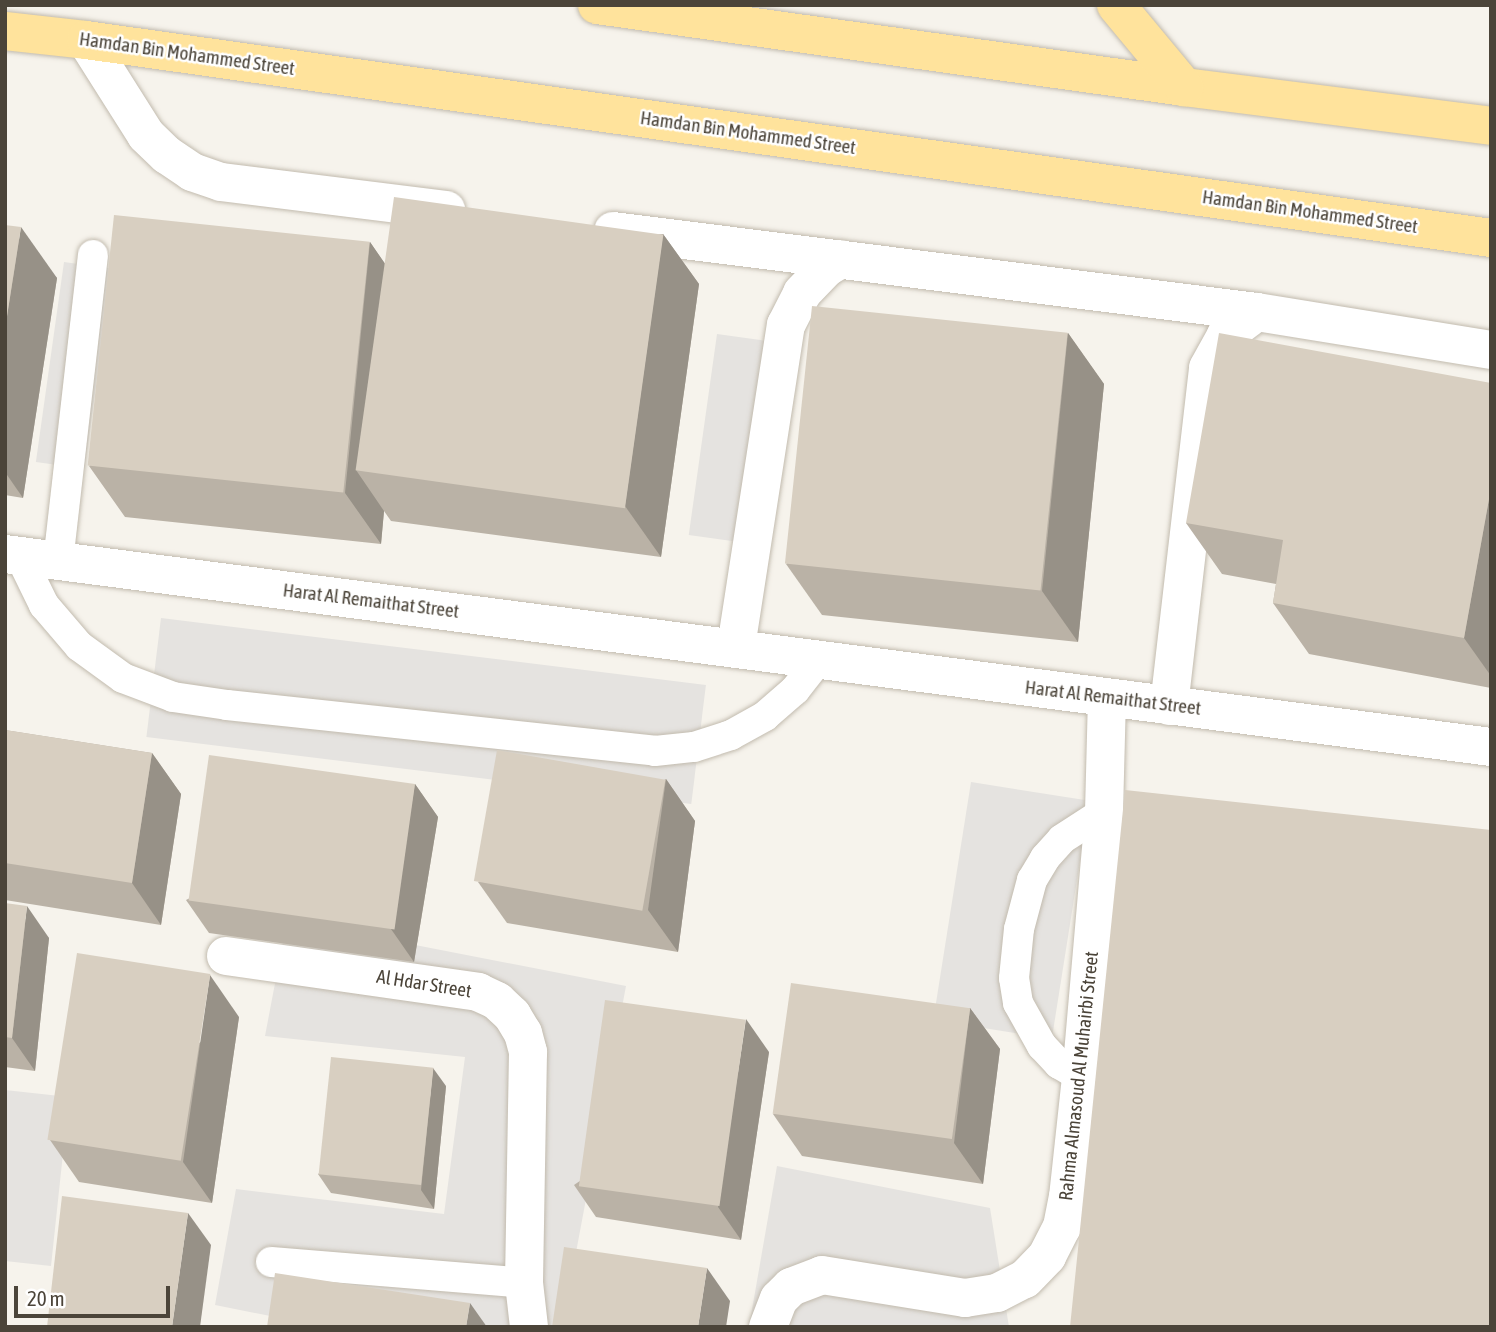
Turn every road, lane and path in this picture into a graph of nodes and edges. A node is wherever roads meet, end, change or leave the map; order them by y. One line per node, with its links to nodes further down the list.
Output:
1 (597, 5): 5 (main road)
2 (1116, 5): 5 (main road)
3 (5, 31): 4 (main road, Hamdan Bin Mohammed Street)
4 (86, 40): 9 (street); 10 (main road, Hamdan Bin Mohammed Street)
5 (1184, 88): 7 (main road)
6 (1491, 106): 7 (main road)
7 (1395, 116): 8 (main road)
8 (1491, 126)
9 (484, 215)
10 (1376, 221): 12 (main road, Hamdan Bin Mohammed Street); 15 (main road)
11 (580, 227): 14 (street)
12 (1491, 238)
13 (93, 255): 19 (lane)
14 (841, 259): 16 (street); 20 (street)
15 (1491, 262)
16 (1257, 312): 17 (street); 23 (street)
17 (1491, 351)
18 (13, 555): 19 (street, Harat Al Remaithat Street); 21 (lane)
19 (58, 562): 20 (street, Harat Al Remaithat Street)
20 (736, 648): 21 (street, Harat Al Remaithat Street)
21 (819, 659): 22 (street, Harat Al Remaithat Street)
22 (1107, 698): 23 (street, Harat Al Remaithat Street); 25 (street, Rahma Almasoud Al Muhairbi Street)
23 (1169, 706): 24 (street, Harat Al Remaithat Street)
24 (1491, 747)
25 (1104, 812): 27 (street, Rahma Almasoud Al Muhairbi Street); 27 (lane)
26 (226, 956): 29 (street, Al Hdar Street)
27 (1081, 1077): 31 (street, Rahma Almasoud Al Muhairbi Street)
28 (271, 1262): 29 (lane)
29 (524, 1283): 30 (street, Al Hdar Street)
30 (529, 1327)
31 (768, 1327)

